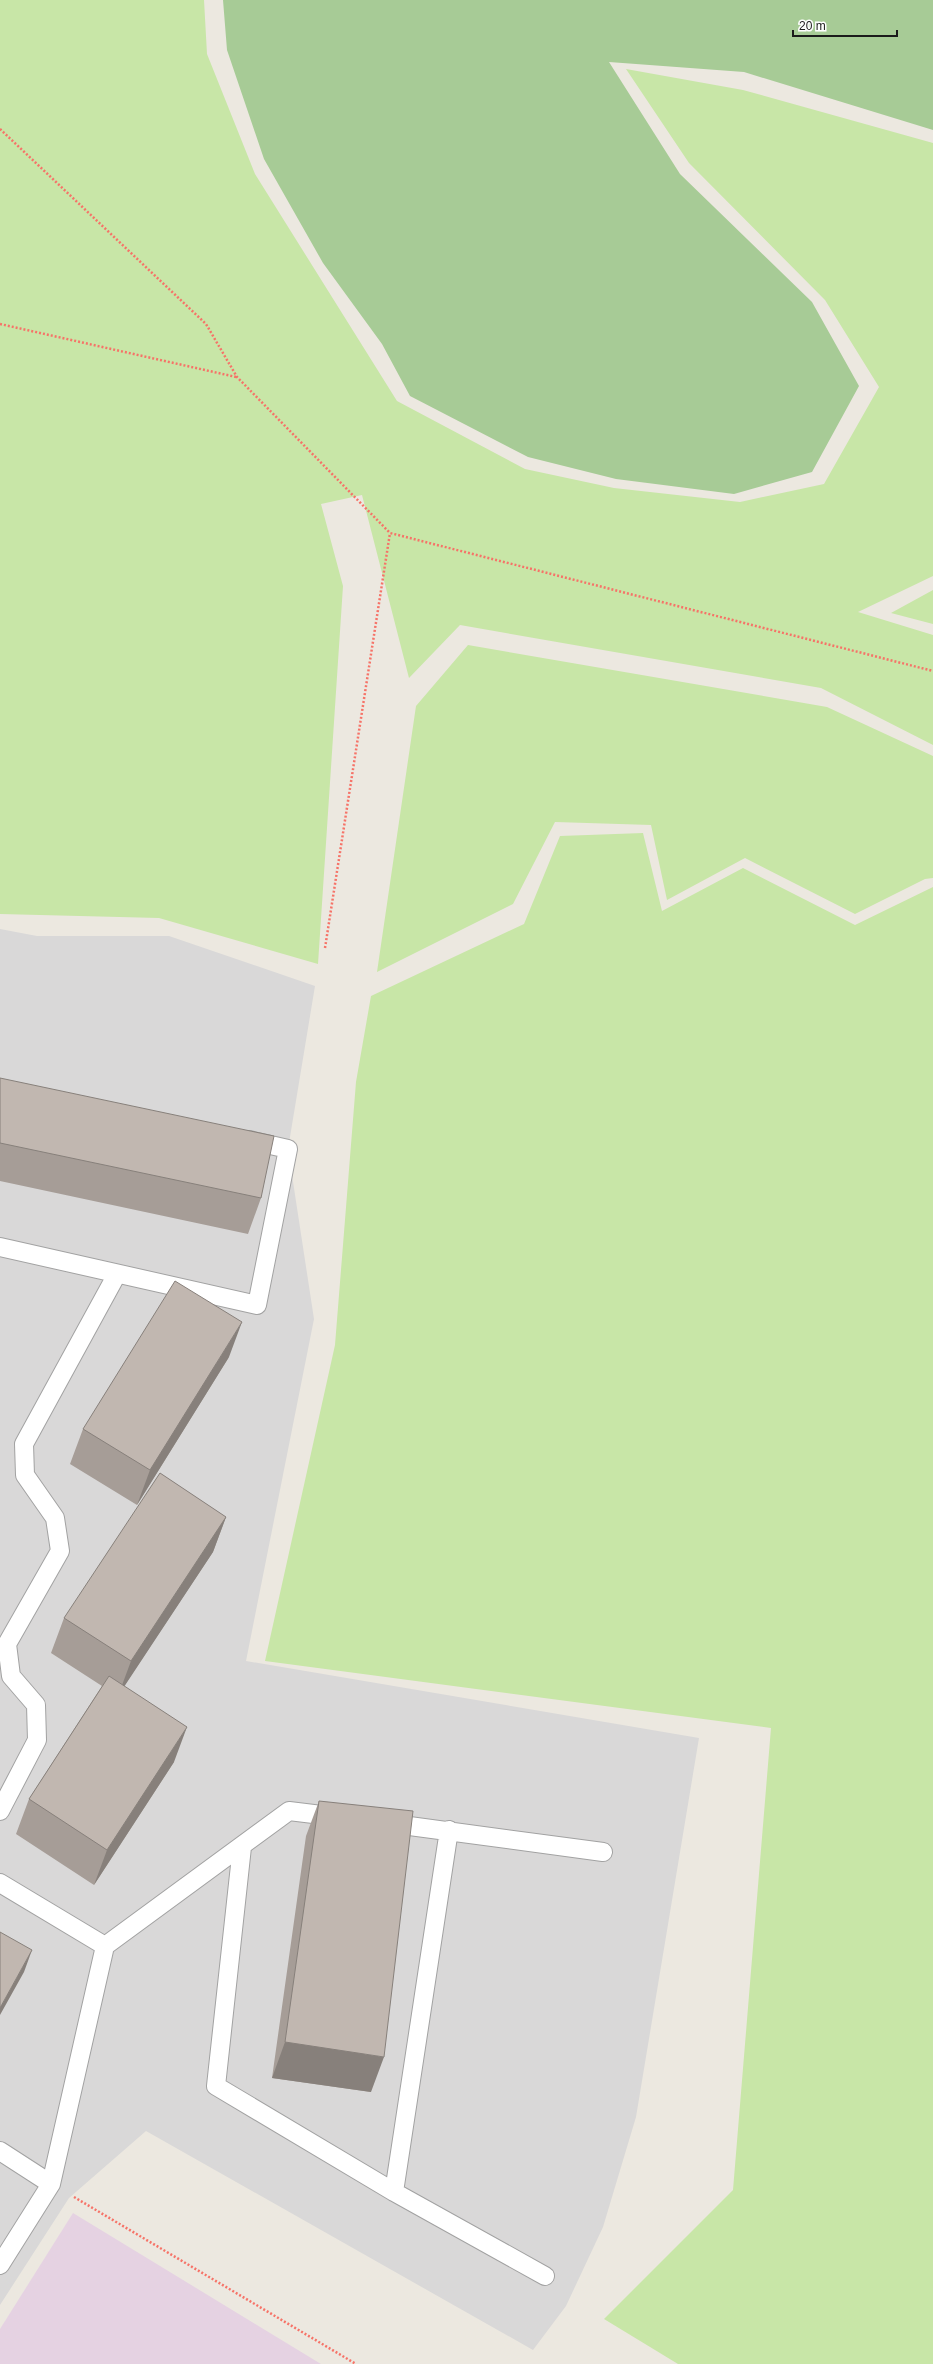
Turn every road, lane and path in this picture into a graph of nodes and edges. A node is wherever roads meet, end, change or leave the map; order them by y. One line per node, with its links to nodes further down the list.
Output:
1 (0, 129): 3 (path)
2 (0, 324): 3 (path)
3 (237, 377): 4 (path)
4 (390, 533): 5 (path); 6 (path)
5 (933, 671)
6 (325, 948)
7 (234, 1137): 9 (lane)
8 (0, 1247): 9 (lane)
9 (117, 1274): 10 (lane)
10 (5, 1791): 11 (lane)
11 (0, 1811)
12 (449, 1830): 13 (lane); 14 (lane); 19 (lane)
13 (242, 1847): 16 (lane); 19 (lane)
14 (603, 1852)
15 (0, 1883): 16 (lane)
16 (104, 1946): 18 (lane)
17 (0, 2151): 18 (lane)
18 (51, 2184): 20 (lane); 22 (path)
19 (394, 2192): 21 (lane)
20 (0, 2265)
21 (545, 2276)
22 (356, 2364)

